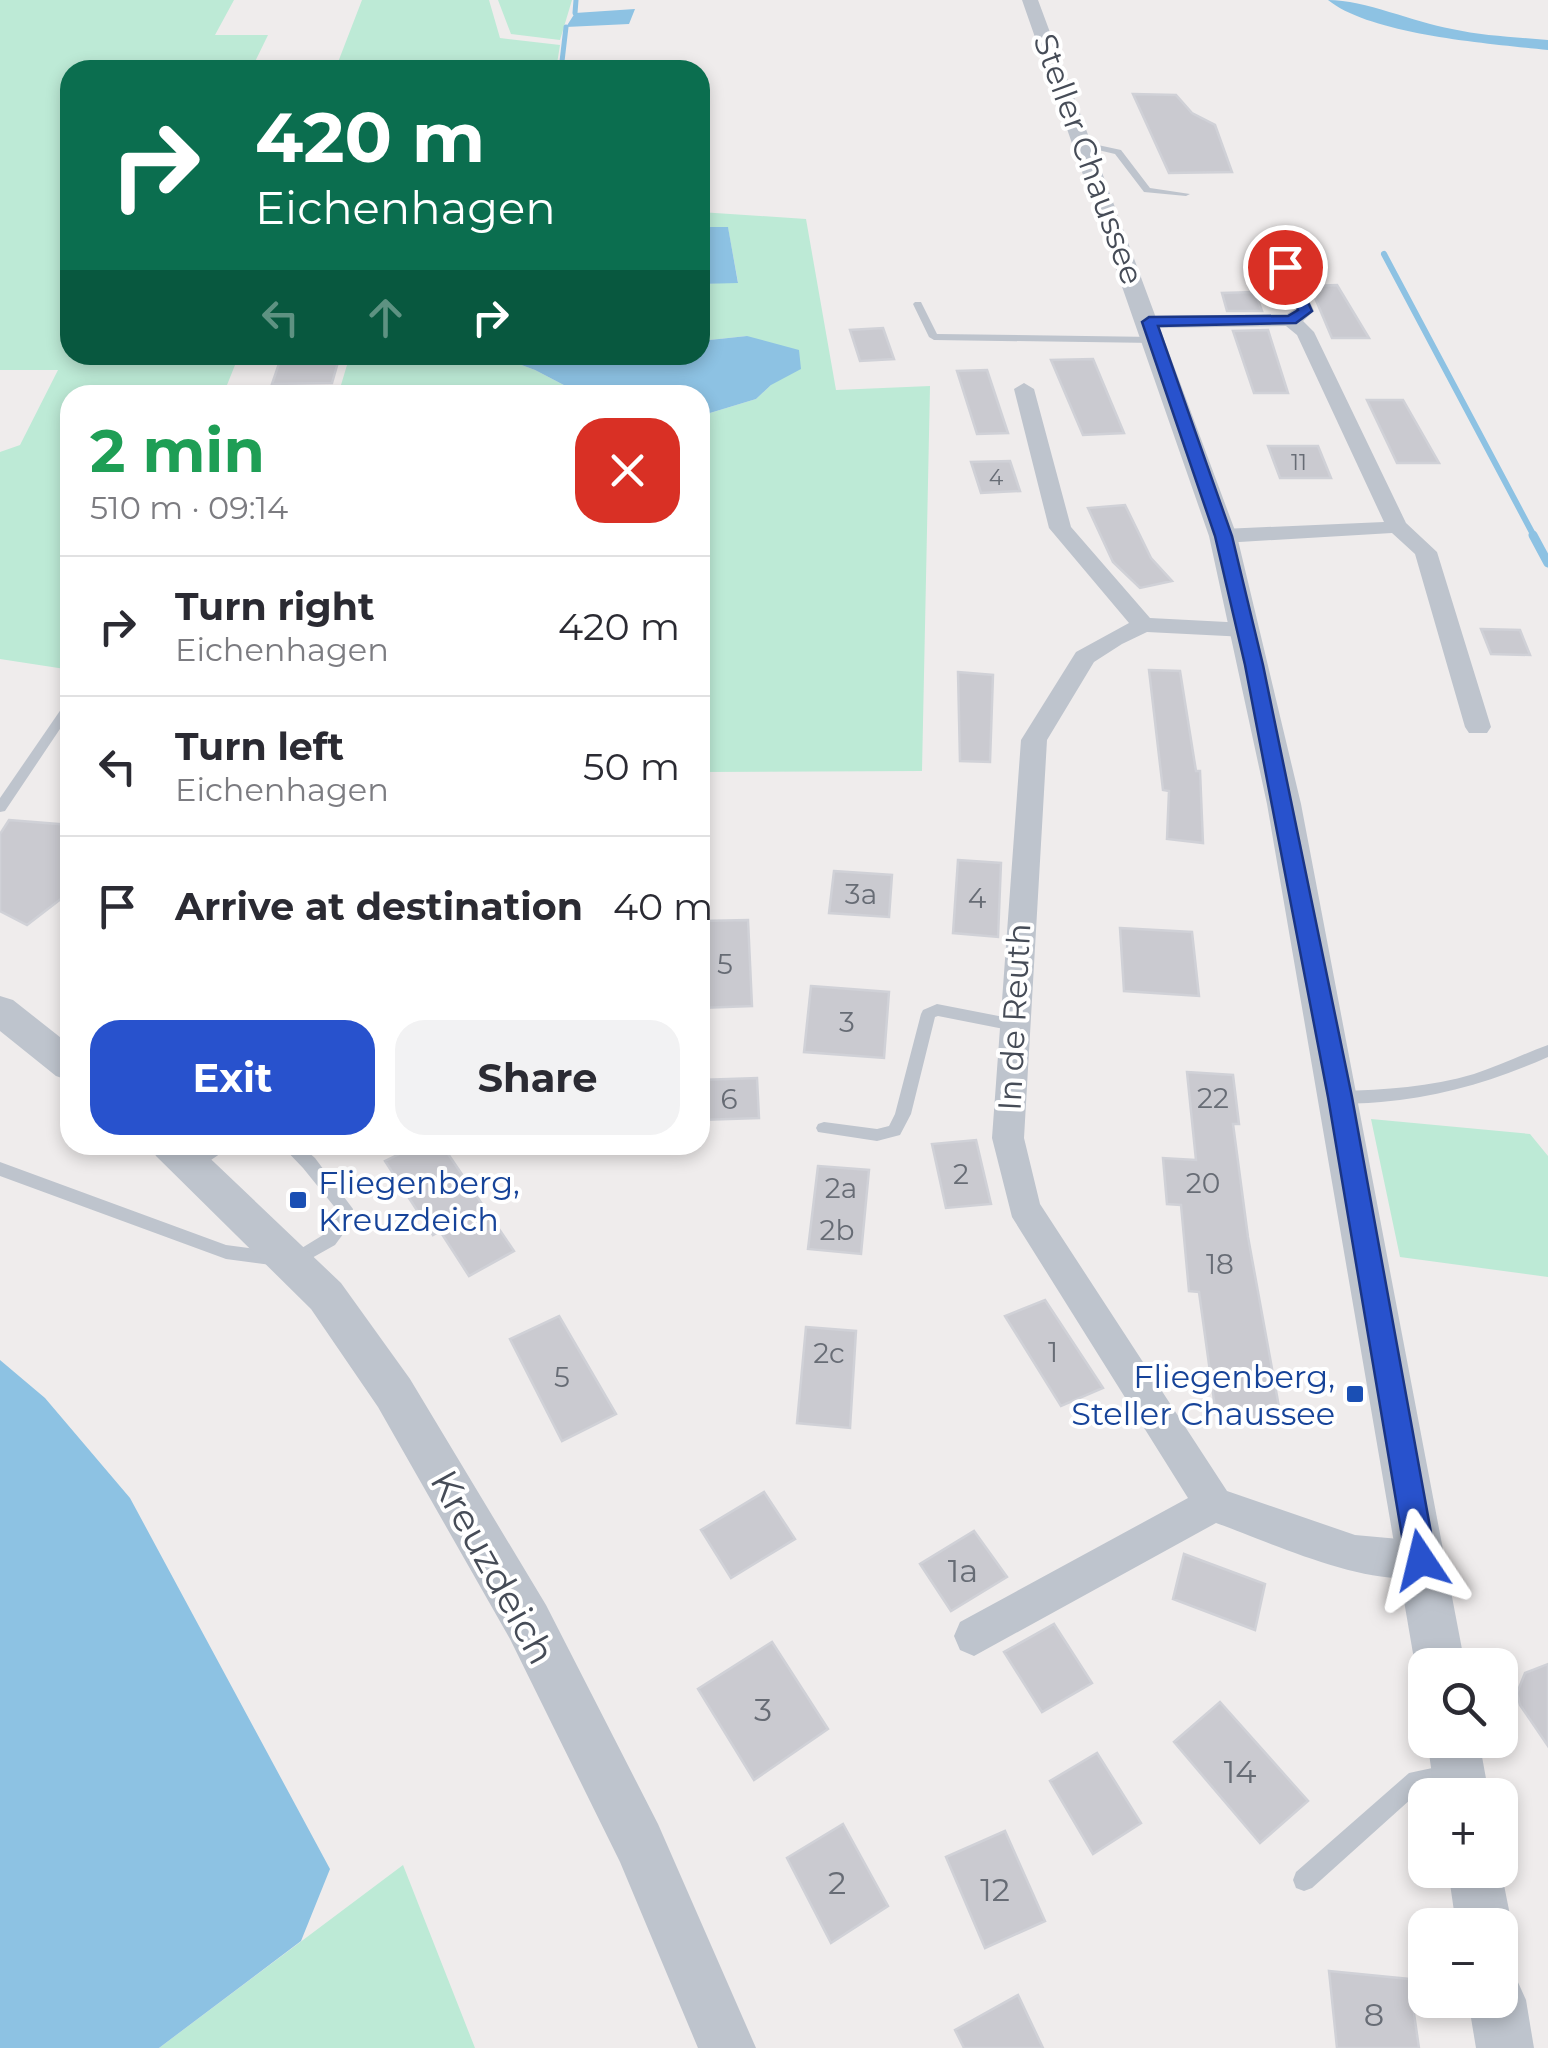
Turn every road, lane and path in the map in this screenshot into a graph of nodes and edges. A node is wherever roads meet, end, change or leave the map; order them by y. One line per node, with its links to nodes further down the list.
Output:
1 (1030, 0): 2 (street, Steller Chaussee)
2 (1084, 144): 3 (lane); 7 (street, Steller Chaussee)
3 (1186, 194)
4 (1285, 267): 6 (street)
5 (918, 304): 7 (lane)
6 (1291, 320): 7 (street); 9 (street)
7 (1152, 331): 10 (street, Steller Chaussee)
8 (1024, 389): 11 (street)
9 (1397, 526): 10 (street); 14 (street)
10 (1223, 536): 12 (street, Steller Chaussee)
11 (1143, 626): 12 (street); 17 (street, In de Reuth)
12 (1246, 630): 20 (street, Steller Chaussee)
13 (60, 720): 15 (lane)
14 (1478, 727)
15 (0, 808)
16 (0, 1010): 19 (street)
17 (1014, 1026): 21 (lane); 26 (street, In de Reuth)
18 (1548, 1050): 20 (lane)
19 (60, 1058)
20 (1340, 1097): 27 (street, Steller Chaussee)
21 (824, 1128)
22 (198, 1155): 25 (street, Kreuzdeich)
23 (300, 1155): 25 (lane)
24 (0, 1169): 25 (lane)
25 (294, 1261): 33 (street, Kreuzdeich)
26 (1214, 1504): 27 (street); 28 (street)
27 (1421, 1560): 29 (street, Steller Chaussee)
28 (974, 1636)
29 (1437, 1648)
30 (1458, 1769): 31 (lane)
31 (1304, 1880)
32 (1500, 2018): 34 (street)
33 (727, 2048)
34 (1505, 2048)

